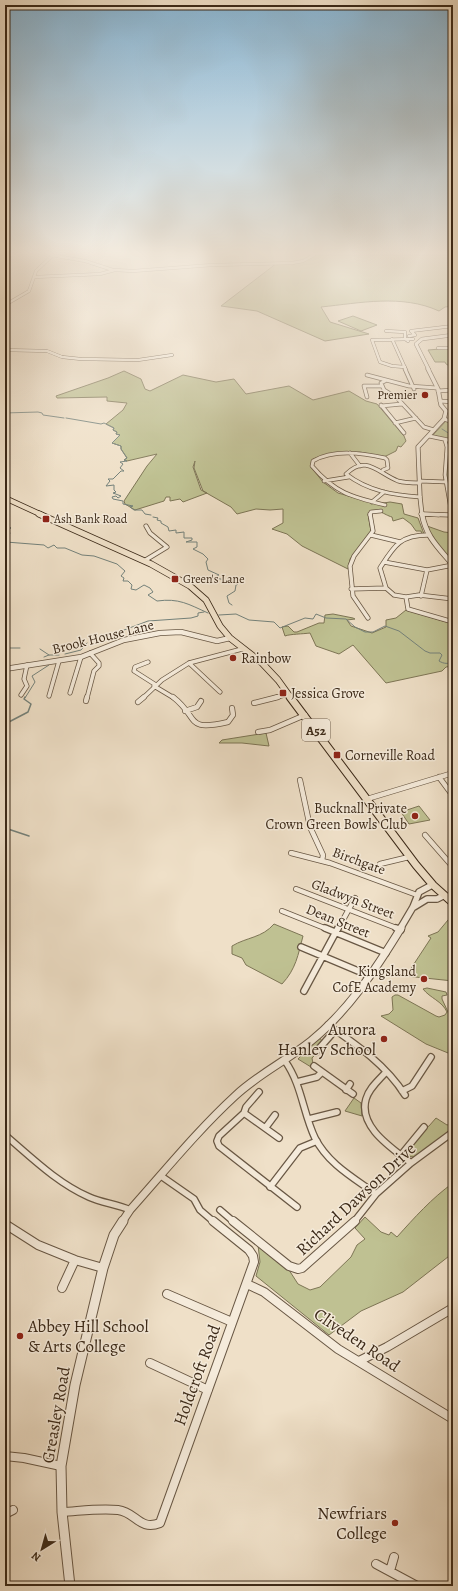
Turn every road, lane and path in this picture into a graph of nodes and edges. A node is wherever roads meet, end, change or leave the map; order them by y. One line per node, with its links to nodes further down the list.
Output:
1 (426, 329): 4 (street)
2 (386, 330): 10 (street)
3 (409, 330): 6 (street)
4 (415, 334): 6 (street); 8 (street)
5 (451, 335): 8 (street); 9 (street)
6 (409, 336): 11 (street)
7 (392, 339): 10 (street); 16 (street); 16 (street)
8 (419, 339): 11 (street); 21 (street)
9 (453, 339)
10 (406, 340): 11 (street)
11 (413, 340)
12 (438, 348): 13 (street)
13 (453, 348)
14 (5, 350): 15 (street)
15 (172, 355)
16 (405, 367): 20 (street)
17 (367, 375): 18 (street)
18 (385, 381): 19 (street); 20 (street)
19 (382, 386): 23 (street); 26 (street)
20 (414, 389): 21 (street)
21 (438, 389): 22 (street); 24 (street)
22 (453, 390)
23 (367, 397)
24 (440, 401): 25 (street); 28 (street)
25 (453, 402)
26 (402, 404): 27 (street); 30 (street)
27 (416, 418): 30 (street); 31 (street)
28 (444, 419): 29 (street); 31 (street)
29 (453, 422)
30 (395, 423): 32 (street)
31 (434, 430): 33 (street)
32 (404, 433)
33 (429, 436): 34 (street); 42 (street)
34 (445, 440): 35 (street); 36 (street)
35 (453, 442): 36 (street)
36 (447, 445): 43 (street)
37 (350, 454): 38 (street); 39 (street); 41 (street)
38 (360, 466): 39 (street); 40 (street)
39 (383, 470): 42 (street)
40 (349, 477): 41 (street); 44 (street)
41 (324, 481): 47 (street)
42 (420, 482): 43 (street); 45 (street)
43 (446, 482): 51 (street)
44 (384, 492): 45 (street); 47 (street)
45 (420, 497): 50 (street)
46 (5, 498): 57 (highway, A52)
47 (372, 502): 48 (street)
48 (385, 505)
49 (381, 511): 54 (street)
50 (421, 514): 51 (street); 55 (street)
51 (451, 515): 52 (street)
52 (453, 522)
53 (146, 526): 57 (street)
54 (371, 535): 56 (street); 62 (street)
55 (428, 535): 56 (street); 59 (street)
56 (400, 542): 58 (street)
57 (144, 561): 68 (highway, A52)
58 (384, 562): 60 (street); 61 (street)
59 (453, 565): 60 (street)
60 (427, 570): 63 (street)
61 (386, 588): 62 (street); 64 (street)
62 (351, 589): 66 (street)
63 (421, 596): 64 (street); 65 (street)
64 (406, 597): 67 (street)
65 (453, 599)
66 (368, 618)
67 (453, 622)
68 (230, 638): 69 (highway, A52); 70 (street, Brook House Lane)
69 (242, 649): 74 (street); 80 (highway, A52)
70 (90, 653): 71 (street, Brook House Lane); 84 (street)
71 (81, 657): 72 (street, Brook House Lane); 79 (street)
72 (59, 661): 75 (street, Brook House Lane); 82 (street)
73 (148, 662): 77 (street)
74 (189, 663): 77 (street); 78 (street)
75 (27, 665): 76 (street, Brook House Lane); 81 (street)
76 (5, 669)
77 (155, 686): 83 (street); 88 (street)
78 (220, 692)
79 (70, 693)
80 (288, 694): 86 (street); 89 (highway, A52)
81 (21, 695)
82 (48, 696)
83 (141, 700)
84 (86, 701)
85 (201, 703): 88 (street)
86 (254, 703)
87 (232, 708): 88 (street)
88 (185, 711)
89 (305, 715): 90 (street); 95 (highway, A52)
90 (258, 732)
91 (453, 773): 92 (street)
92 (439, 777): 94 (street); 95 (street)
93 (300, 780): 99 (street)
94 (453, 796)
95 (367, 799): 98 (highway, A52)
96 (425, 835): 101 (street)
97 (291, 853): 99 (street, Birchgate)
98 (409, 857): 100 (street); 102 (highway, A52)
99 (322, 861): 104 (street, Birchgate)
100 (380, 864)
101 (453, 867)
102 (432, 885): 104 (street); 106 (highway, A52)
103 (296, 889): 108 (street, Gladwyn Street)
104 (417, 895): 107 (street, Greasley Road)
105 (355, 898): 108 (street)
106 (449, 899): 107 (street)
107 (413, 907): 110 (street, Greasley Road)
108 (348, 909): 110 (street, Gladwyn Street); 111 (street)
109 (282, 911): 111 (street, Dean Street)
110 (401, 930): 113 (street, Greasley Road)
111 (336, 933): 113 (street, Dean Street); 114 (street)
112 (301, 947): 114 (street)
113 (386, 953): 115 (street, Greasley Road)
114 (323, 957): 115 (street); 116 (street)
115 (370, 976): 117 (street, Greasley Road)
116 (304, 991)
117 (328, 1025): 118 (street, Greasley Road); 124 (street)
118 (319, 1034): 119 (street); 121 (street, Greasley Road)
119 (316, 1052)
120 (431, 1057): 124 (street)
121 (286, 1061): 125 (street); 140 (street, Greasley Road)
122 (314, 1066): 123 (street)
123 (322, 1072): 125 (street); 127 (street)
124 (386, 1072): 138 (street)
125 (297, 1082): 131 (street)
126 (259, 1092): 129 (street)
127 (353, 1094)
128 (337, 1112): 131 (street)
129 (244, 1113): 132 (street); 141 (street)
130 (275, 1115): 132 (street)
131 (309, 1119): 137 (street)
132 (266, 1127): 136 (street)
133 (424, 1127): 138 (street)
134 (453, 1132): 139 (street, Richard Dawson Drive)
135 (5, 1135): 144 (street)
136 (279, 1138)
137 (317, 1141): 141 (street); 142 (street)
138 (400, 1155): 139 (street)
139 (411, 1163): 142 (street, Richard Dawson Drive)
140 (161, 1176): 144 (street, Greasley Road); 149 (street, Holdcroft Road)
141 (270, 1187): 143 (street)
142 (376, 1194): 145 (street, Richard Dawson Drive)
143 (297, 1207)
144 (130, 1210): 148 (street, Greasley Road)
145 (220, 1210)
146 (5, 1224): 147 (street)
147 (75, 1260): 148 (street); 150 (street)
148 (103, 1268): 159 (street, Greasley Road)
149 (247, 1284): 153 (street, Holdcroft Road); 154 (street, Cliveden Road)
150 (62, 1288)
151 (167, 1294): 153 (street)
152 (453, 1308): 154 (street)
153 (232, 1322): 156 (street, Holdcroft Road)
154 (359, 1361): 157 (street, Cliveden Road)
155 (150, 1363): 156 (street)
156 (208, 1390): 160 (street, Holdcroft Road)
157 (453, 1419)
158 (5, 1456): 159 (street)
159 (61, 1466): 160 (street, Greasley Road)
160 (62, 1512): 164 (street, Greasley Road)
161 (394, 1557): 163 (street)
162 (376, 1564): 163 (street)
163 (390, 1571): 165 (street)
164 (70, 1586)
165 (417, 1586)

